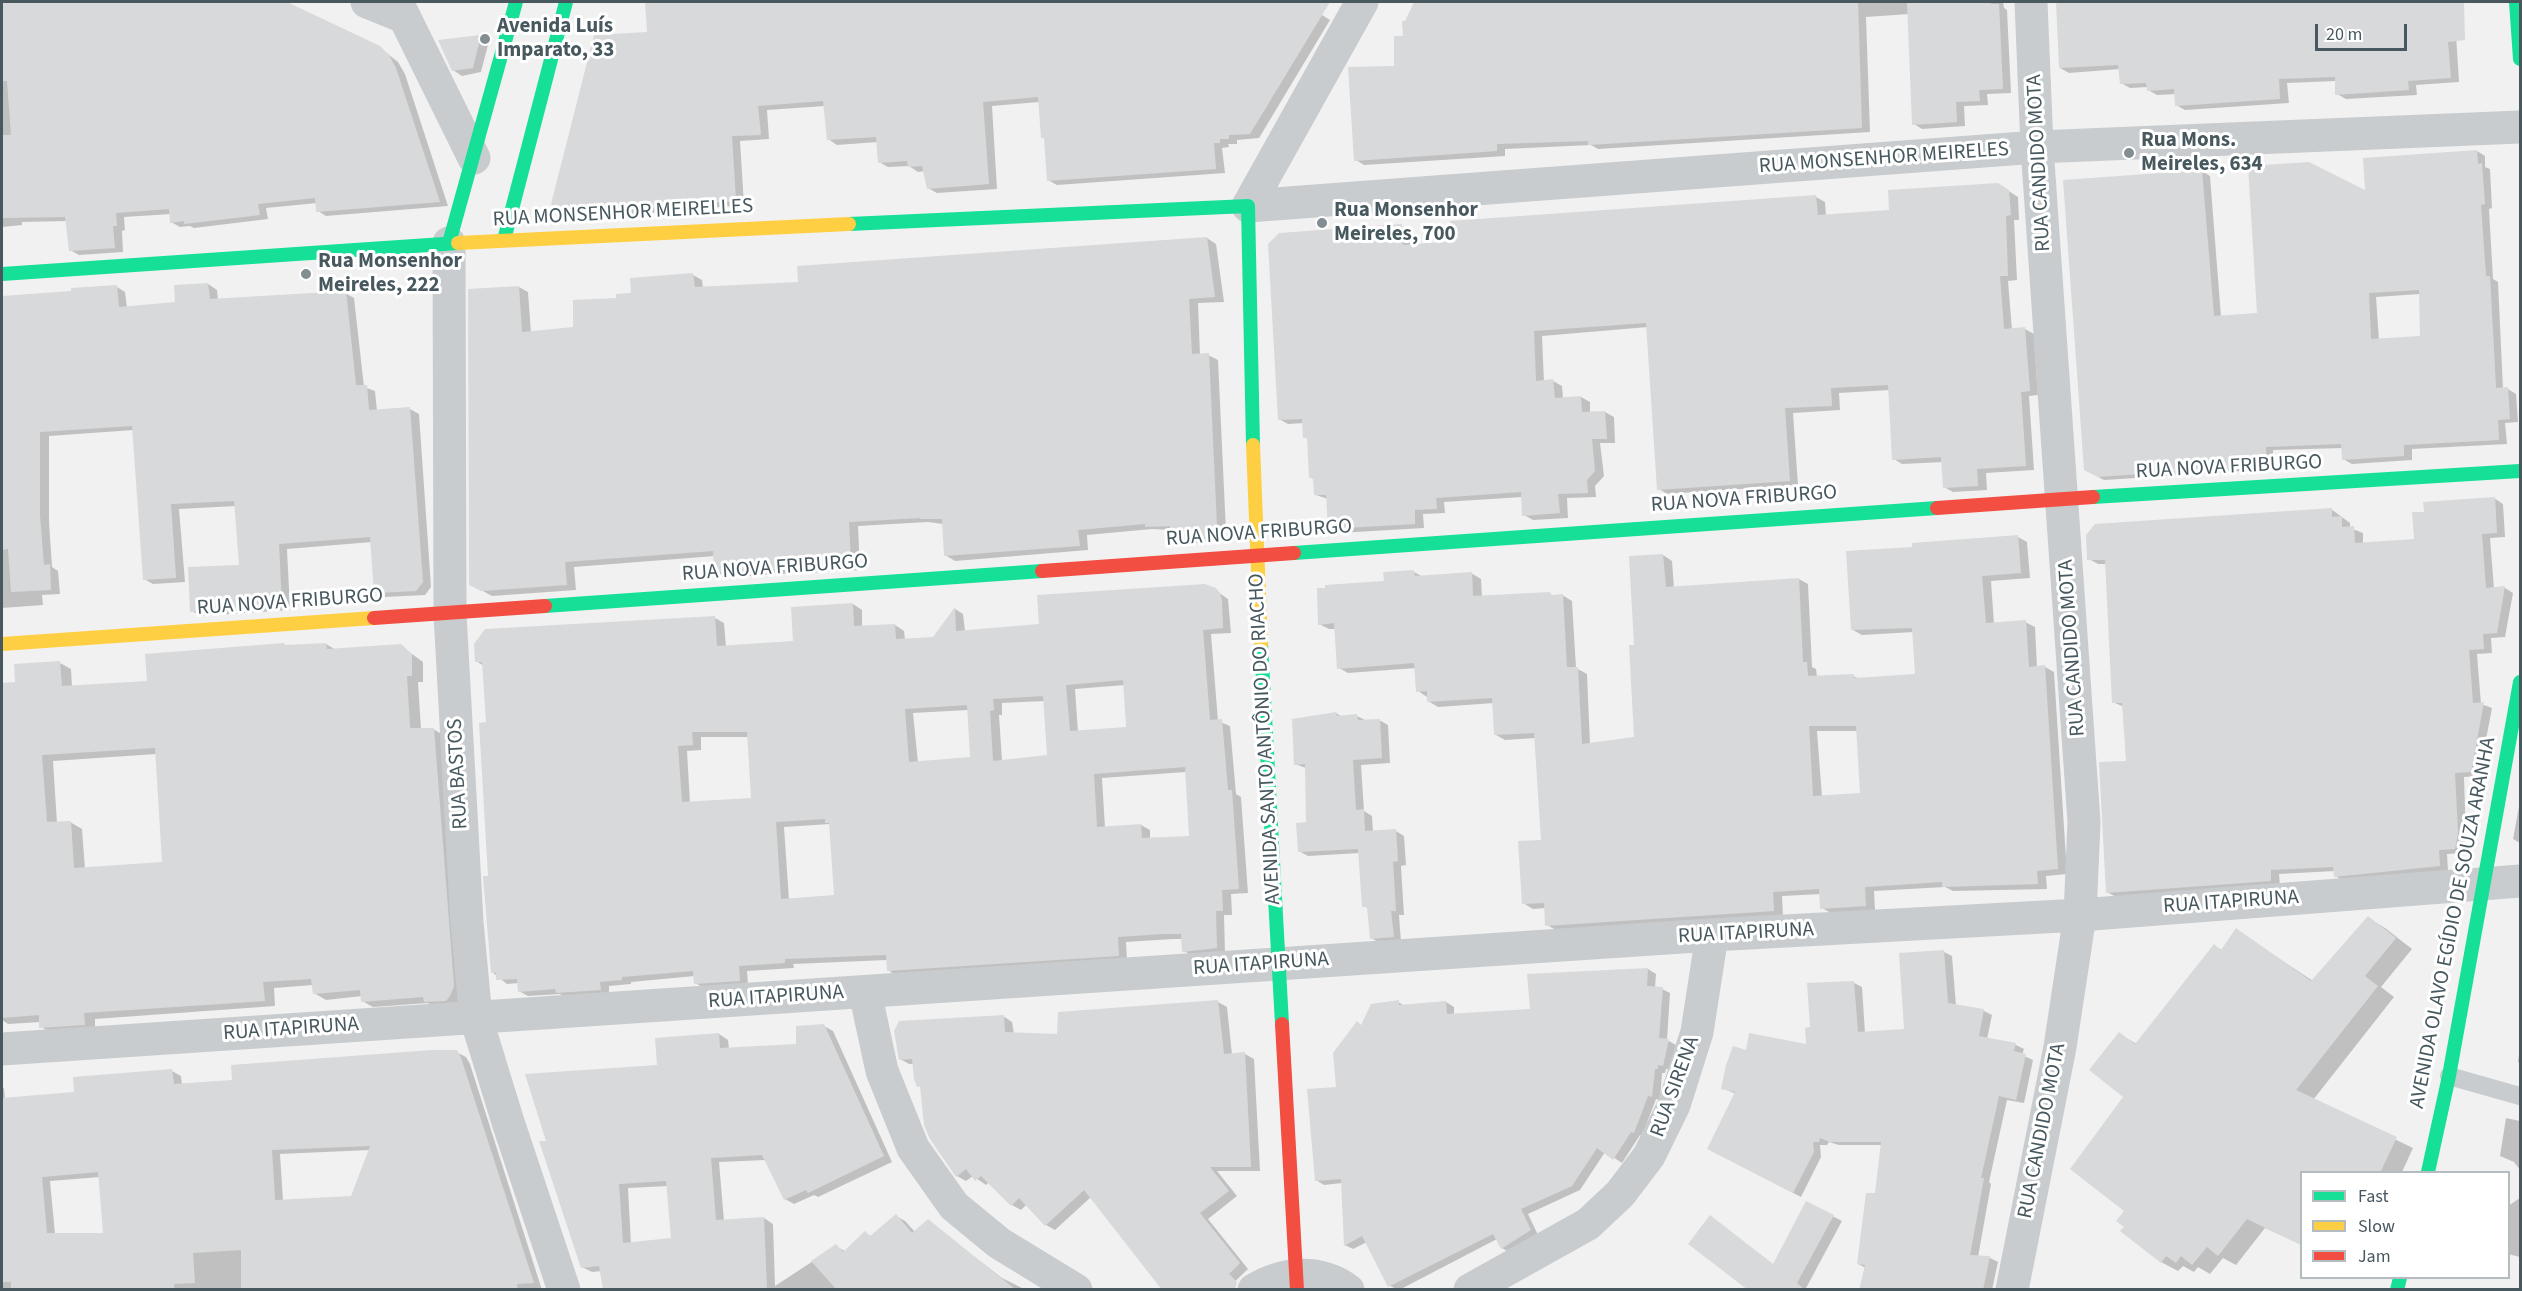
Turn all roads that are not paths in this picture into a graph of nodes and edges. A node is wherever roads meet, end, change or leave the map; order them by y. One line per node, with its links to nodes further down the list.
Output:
1 (367, 2): 7 (street)
2 (516, 2): 11 (street)
3 (566, 2): 13 (street)
4 (1362, 2): 12 (street)
5 (2031, 2): 10 (street, RUA CANDIDO MOTA)
6 (2516, 2): 8 (street)
7 (401, 9): 11 (street)
8 (2520, 59)
9 (2520, 127): 10 (street, RUA MONSENHOR MEIRELES)
10 (2037, 147): 12 (street, RUA MONSENHOR MEIRELES); 17 (street, RUA CANDIDO MOTA)
11 (474, 158): 14 (street)
12 (1248, 206): 13 (street, RUA MONSENHOR MEIRELLES); 18 (street, AVENIDA SANTO ANTÔNIO DO RIACHO)
13 (504, 240): 14 (street, RUA MONSENHOR MEIRELLES)
14 (449, 243): 15 (street, RUA MONSENHOR MEIRELLES); 19 (street, RUA BASTOS)
15 (2, 274)
16 (2520, 471): 17 (street, RUA NOVA FRIBURGO)
17 (2063, 498): 18 (street, RUA NOVA FRIBURGO); 24 (street, RUA CANDIDO MOTA)
18 (1256, 555): 19 (street, RUA NOVA FRIBURGO); 26 (street, AVENIDA SANTO ANTÔNIO DO RIACHO)
19 (450, 614): 20 (street, RUA NOVA FRIBURGO); 28 (street, RUA BASTOS)
20 (2, 644)
21 (2520, 682): 23 (street, AVENIDA OLAVO EGÍDIO DE SOUZA ARANHA)
22 (2520, 881): 23 (street, RUA ITAPIRUNA)
23 (2482, 883): 24 (street, RUA ITAPIRUNA); 30 (street, AVENIDA OLAVO EGÍDIO DE SOUZA ARANHA)
24 (2080, 915): 25 (street, RUA ITAPIRUNA); 39 (street, RUA CANDIDO MOTA)
25 (1712, 935): 26 (street, RUA ITAPIRUNA); 38 (street, RUA SIRENA)
26 (1278, 964): 27 (street, RUA ITAPIRUNA); 33 (street, AVENIDA SANTO ANTÔNIO DO RIACHO)
27 (865, 992): 28 (street, RUA ITAPIRUNA); 35 (street)
28 (476, 1018): 29 (street, RUA ITAPIRUNA); 34 (street, RUA BASTOS)
29 (2, 1049)
30 (2449, 1076): 31 (lane); 32 (street, AVENIDA OLAVO EGÍDIO DE SOUZA ARANHA)
31 (2520, 1096)
32 (2428, 1171)
33 (1297, 1282): 36 (street); 37 (street)
34 (564, 1290)
35 (1076, 1290)
36 (1254, 1290)
37 (1348, 1290)
38 (1470, 1290)
39 (2012, 1290)

